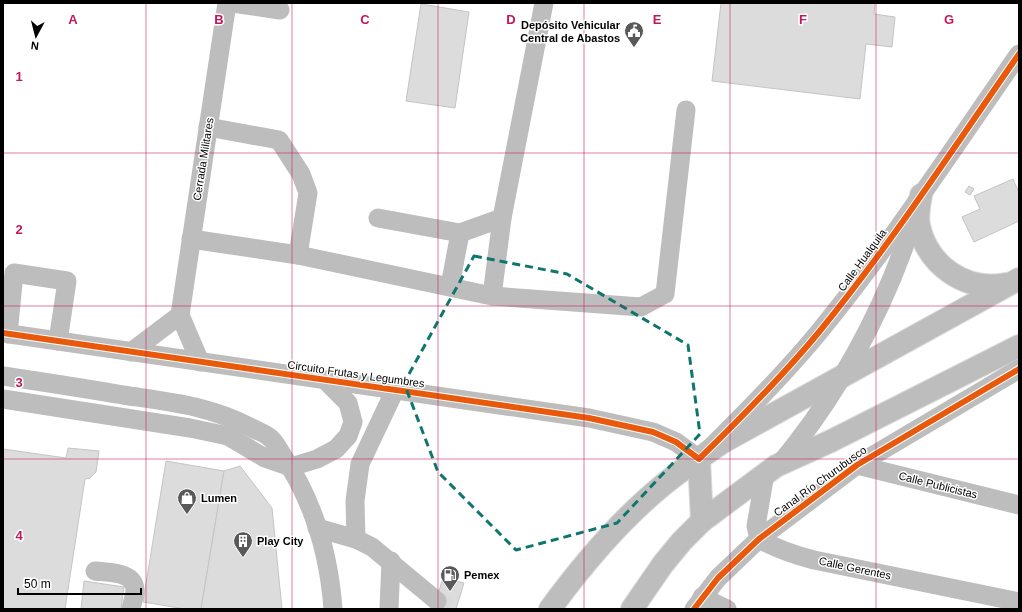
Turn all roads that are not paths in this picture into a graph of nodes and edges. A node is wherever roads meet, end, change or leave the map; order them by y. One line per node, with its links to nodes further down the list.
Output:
1 (227, 3): 7 (street, Cerrada Militares)
2 (232, 3): 4 (street)
3 (544, 3): 10 (street)
4 (280, 10)
5 (1019, 54): 8 (street, Calle Hualquila)
6 (686, 110): 16 (street)
7 (208, 127): 12 (street, Cerrada Militares); 13 (street)
8 (919, 198): 14 (main road); 25 (street, Calle Hualquila); 29 (street, Calle Hualquila)
9 (378, 218): 11 (street)
10 (502, 218): 11 (street); 16 (street)
11 (460, 233): 15 (street)
12 (191, 239): 13 (street); 17 (street, Cerrada Militares)
13 (298, 255): 15 (street)
14 (1015, 281): 25 (main road)
15 (450, 286): 16 (street)
16 (492, 296)
17 (180, 315): 21 (street); 22 (street)
18 (5, 333): 19 (street, Circuito Frutas y Legumbres); 19 (street)
19 (58, 341): 21 (street, Circuito Frutas y Legumbres)
20 (1019, 346): 32 (main road, Canal Río Churubusco)
21 (131, 352): 22 (street, Circuito Frutas y Legumbres)
22 (200, 362): 26 (street, Circuito Frutas y Legumbres)
23 (1018, 370): 30 (street, Canal Río Churubusco)
24 (3, 376): 31 (street)
25 (841, 378): 29 (main road); 32 (street, Calle Hualquila)
26 (326, 381): 27 (street, Circuito Frutas y Legumbres); 31 (street)
27 (395, 390): 29 (street, Circuito Frutas y Legumbres); 36 (street)
28 (3, 399): 31 (street)
29 (699, 460): 34 (main road); 46 (main road)
30 (857, 465): 33 (street, Calle Publicistas); 37 (street, Canal Río Churubusco)
31 (291, 468): 35 (street)
32 (772, 470): 34 (main road, Canal Río Churubusco); 37 (street)
33 (1019, 505)
34 (702, 521): 47 (main road, Canal Río Churubusco)
35 (317, 528): 36 (street); 44 (street)
36 (356, 539): 38 (street)
37 (759, 539): 41 (street, Calle Gerentes); 42 (street, Canal Río Churubusco)
38 (391, 561): 40 (street); 45 (street)
39 (95, 571): 43 (street)
40 (437, 602)
41 (1019, 602)
42 (698, 603): 48 (street)
43 (131, 609)
44 (333, 609)
45 (389, 609)
46 (550, 609)
47 (632, 609)
48 (727, 609)

